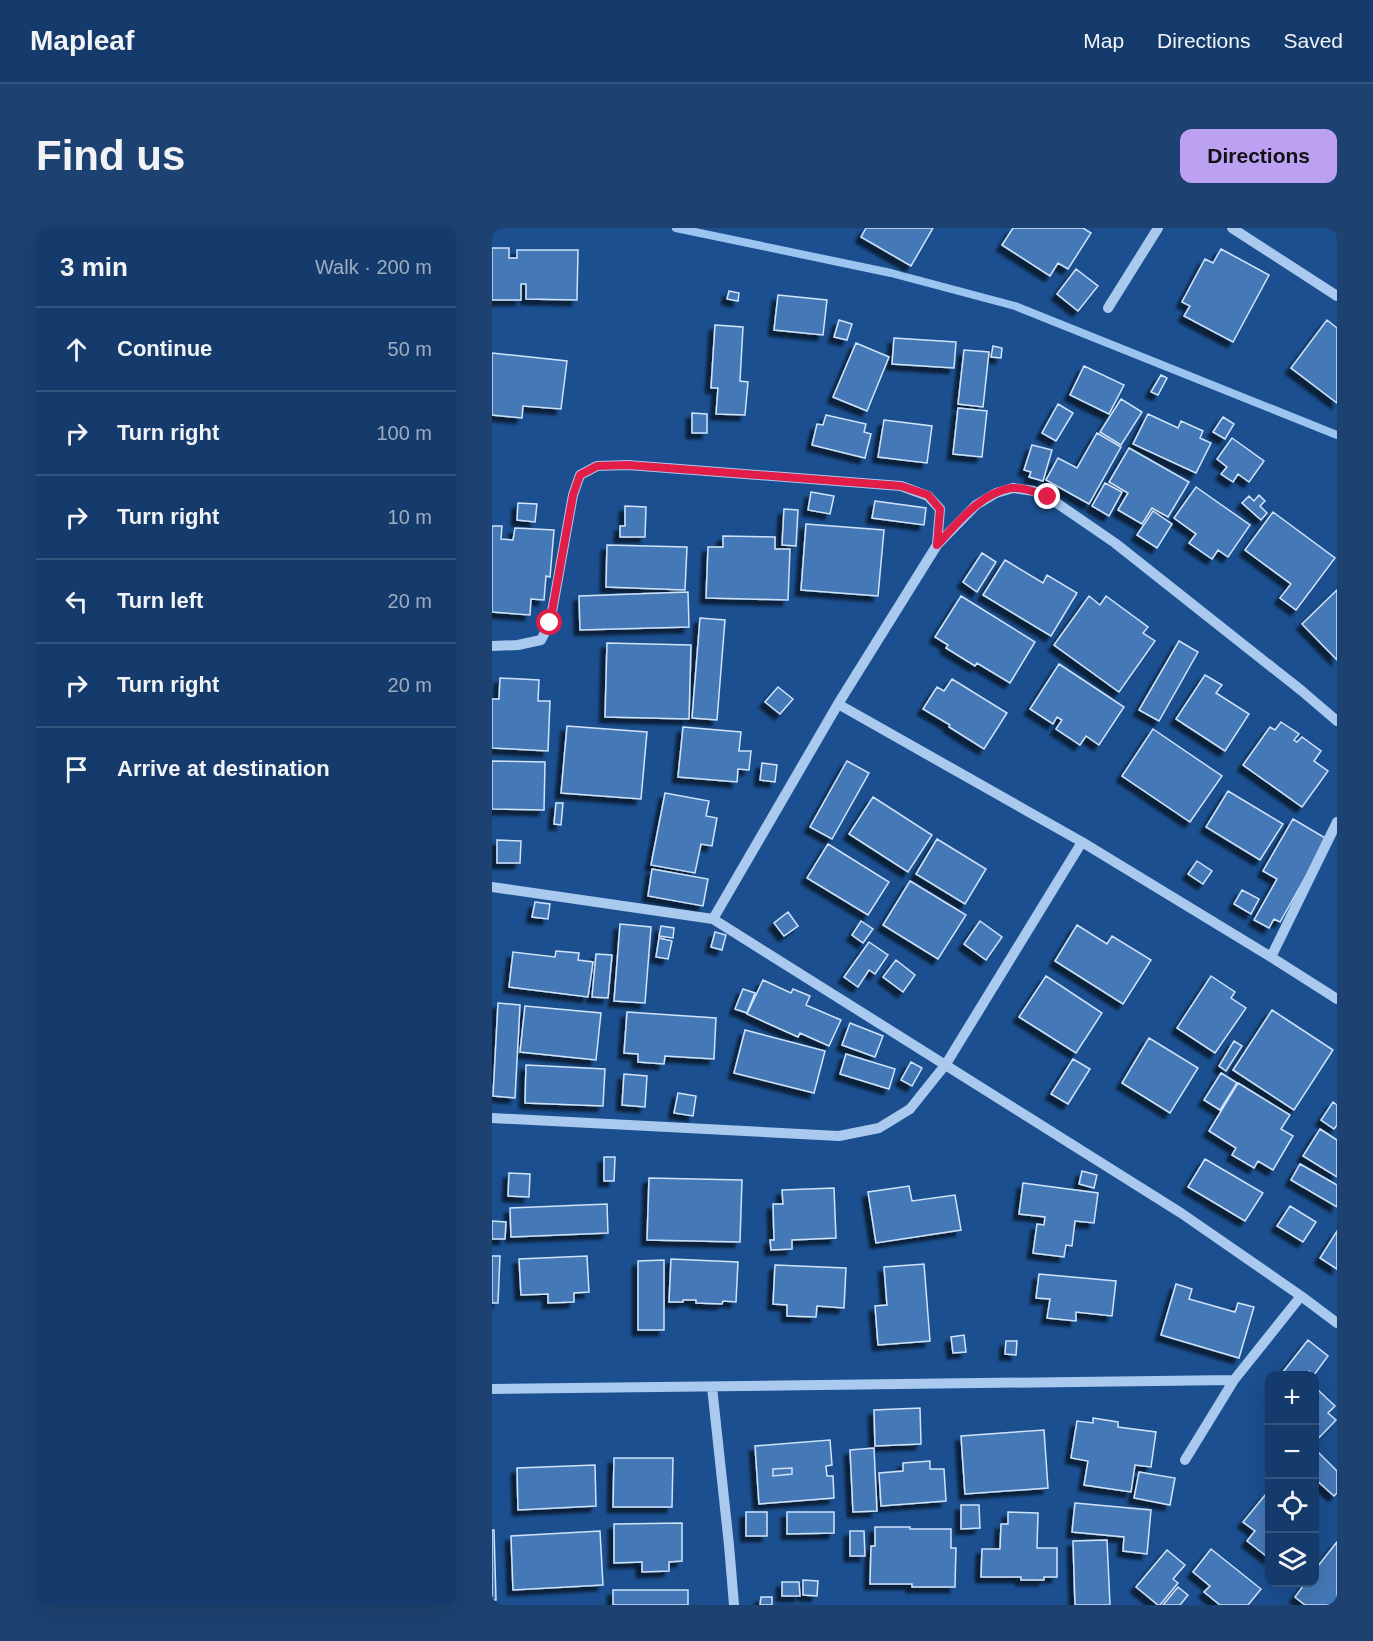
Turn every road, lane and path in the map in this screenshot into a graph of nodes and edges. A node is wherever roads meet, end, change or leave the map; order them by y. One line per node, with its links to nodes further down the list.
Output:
1 (1158, 228): 4 (street)
2 (1232, 228): 3 (street)
3 (1337, 296)
4 (1108, 308)
5 (937, 545): 6 (street); 7 (street); 8 (street)
6 (492, 646)
7 (838, 704): 10 (street); 12 (street)
8 (1337, 722)
9 (1337, 822): 13 (street)
10 (1082, 842): 13 (street); 15 (street)
11 (492, 887): 12 (street)
12 (713, 919): 15 (street)
13 (1271, 957): 14 (street)
14 (1337, 999)
15 (946, 1064): 16 (street); 17 (street)
16 (492, 1118)
17 (1301, 1296): 18 (street); 19 (street)
18 (1337, 1323)
19 (1234, 1380): 20 (street); 22 (street)
20 (712, 1388): 21 (street); 23 (street)
21 (492, 1389)
22 (1185, 1460)
23 (734, 1605)

